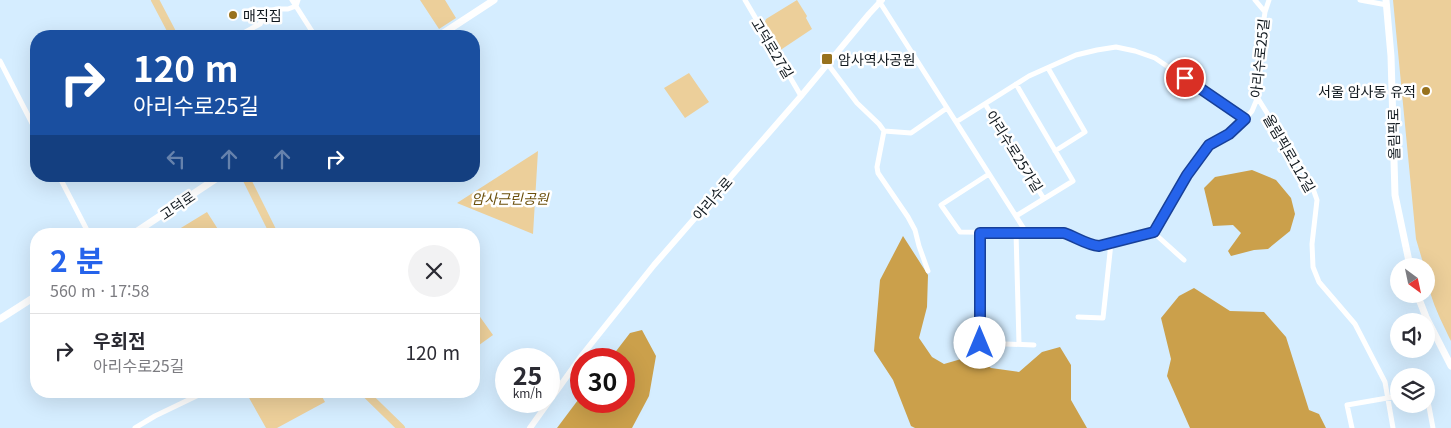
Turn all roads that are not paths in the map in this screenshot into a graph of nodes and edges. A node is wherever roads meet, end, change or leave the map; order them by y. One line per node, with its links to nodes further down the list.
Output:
1 (155, 0): 13 (main road)
2 (292, 0): 11 (street)
3 (298, 0): 11 (street)
4 (494, 0): 16 (main road)
5 (745, 0): 21 (street, 고덕로27길)
6 (1255, 0): 12 (street, 아리수로25길)
7 (1269, 0): 12 (street)
8 (1360, 0): 10 (street)
9 (880, 1): 18 (street, 아리수로); 24 (street)
10 (1386, 3): 44 (main road, 올림픽로)
11 (296, 6): 14 (street); 15 (street)
12 (1265, 12): 22 (street, 아리수로25길)
13 (171, 30)
14 (249, 30)
15 (309, 30)
16 (448, 30)
17 (0, 60): 26 (street)
18 (827, 64): 21 (street, 아리수로); 28 (street)
19 (1048, 68): 20 (street, 아리수로25가길); 25 (street, 아리수로25가길); 29 (street)
20 (1016, 84): 23 (street, 아리수로25가길); 29 (street)
21 (801, 96): 60 (street, 아리수로)
22 (1257, 97): 25 (street, 아리수로25길); 56 (street, 올림픽로112길)
23 (985, 104): 27 (street, 아리수로25가길); 34 (street, 아리수로25가길)
24 (947, 108): 27 (street); 28 (street)
25 (1245, 119): 41 (street, 아리수로25길)
26 (30, 120)
27 (956, 122): 30 (street)
28 (884, 131): 46 (street)
29 (1055, 151): 34 (street)
30 (989, 174): 35 (street); 42 (street)
31 (62, 182): 36 (street)
32 (211, 182): 37 (main road, 고덕로)
33 (248, 182): 38 (main road)
34 (1044, 198): 35 (street)
35 (1016, 216): 40 (street)
36 (86, 228)
37 (143, 228)
38 (271, 228)
39 (1016, 232): 40 (street); 42 (street); 51 (street)
40 (1026, 232): 43 (street)
41 (1154, 232): 43 (street); 45 (street)
42 (980, 233): 51 (street)
43 (1111, 243): 49 (street)
44 (1408, 258)
45 (1184, 260)
46 (928, 271)
47 (30, 300): 50 (main road)
48 (1421, 303): 53 (main road)
49 (1078, 317)
50 (0, 318)
51 (1019, 344): 52 (street)
52 (1034, 345)
53 (1451, 366)
54 (192, 398): 58 (street)
55 (370, 398): 59 (main road)
56 (1388, 398): 61 (street); 62 (street, 올림픽로112길)
57 (1430, 413): 63 (street)
58 (135, 428)
59 (401, 428)
60 (530, 428)
61 (1352, 428)
62 (1394, 428)
63 (1433, 428)

